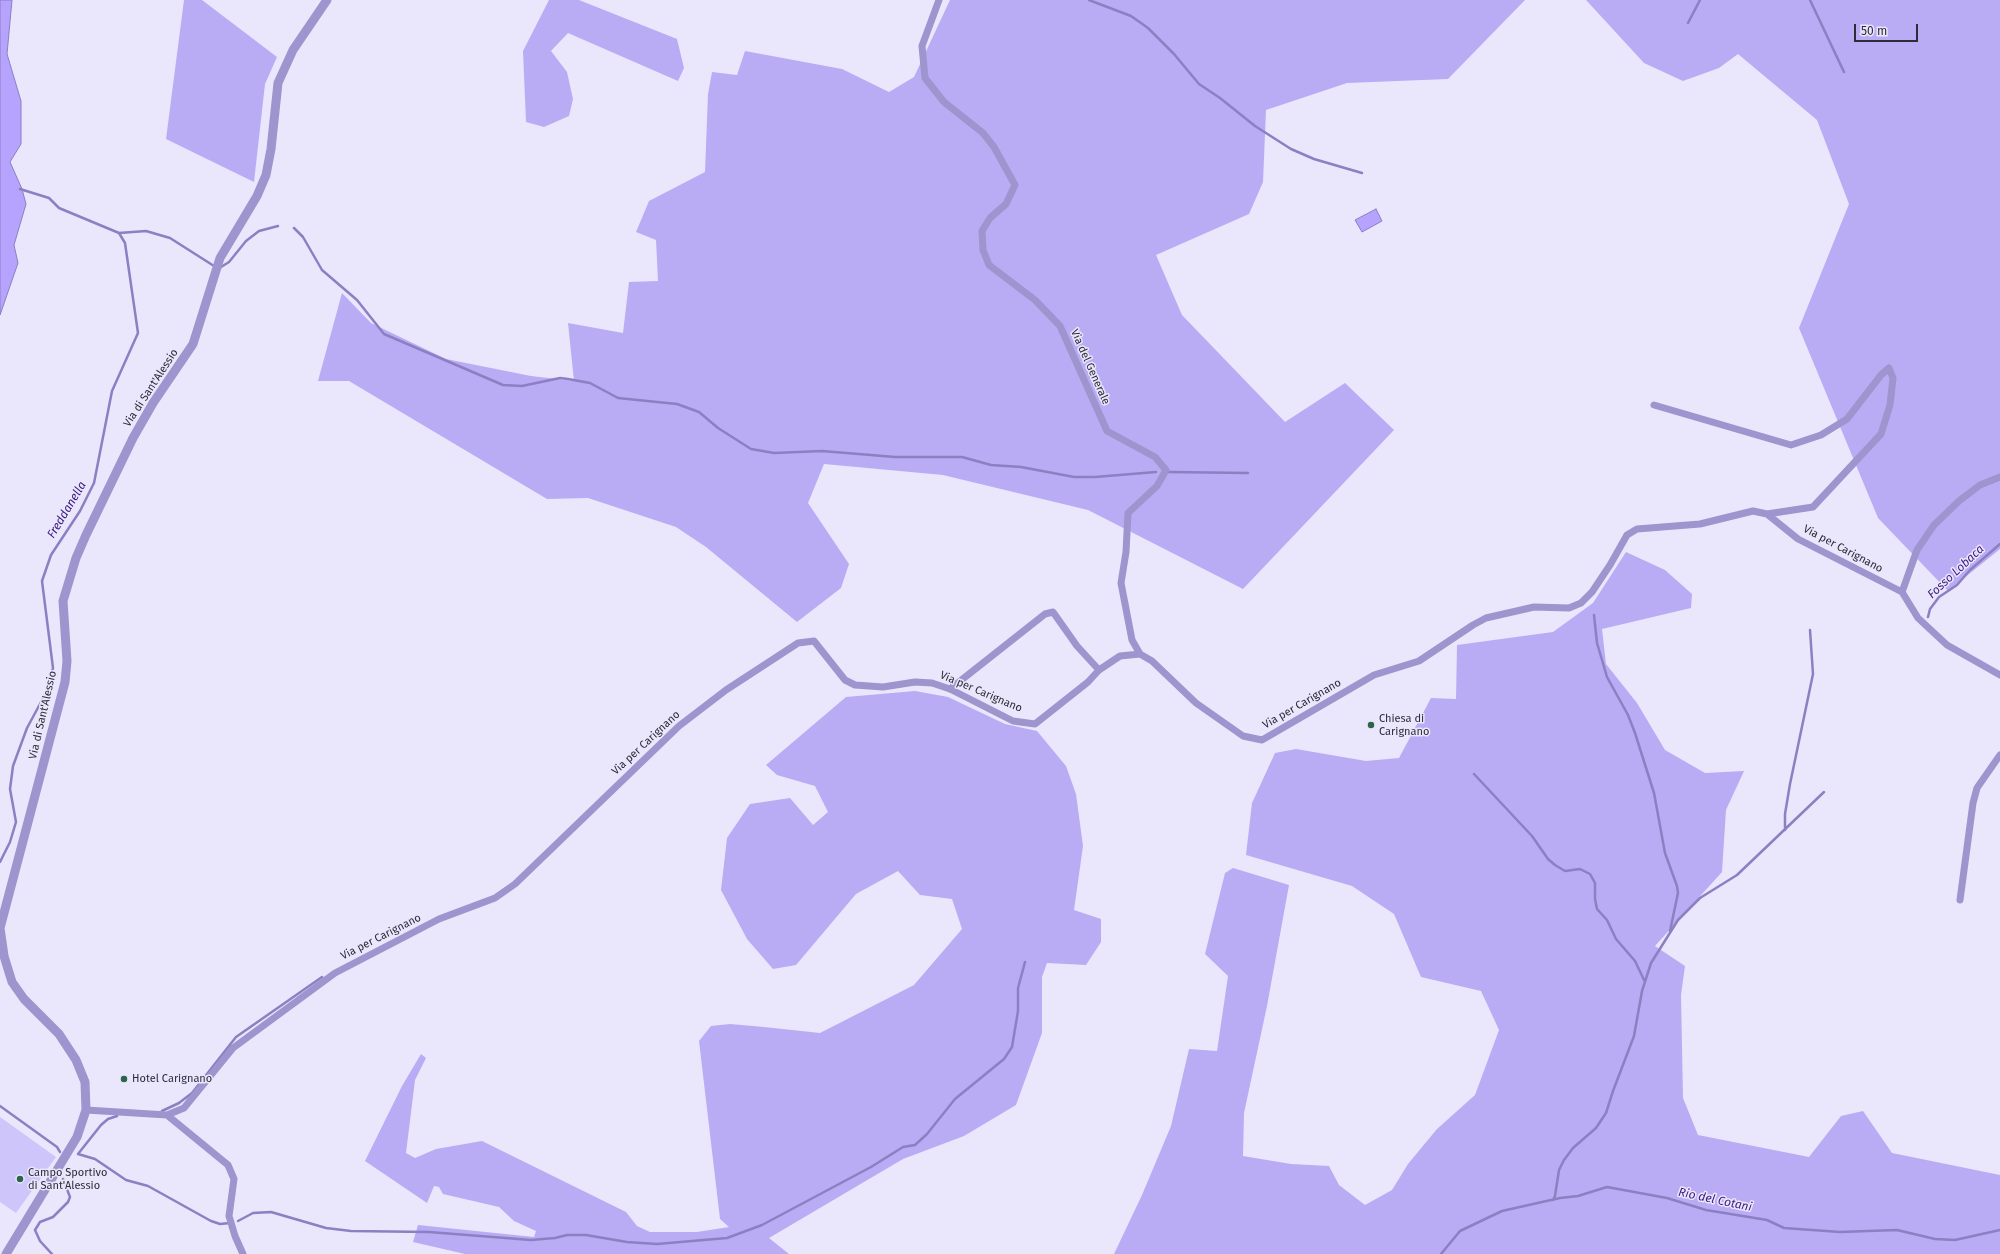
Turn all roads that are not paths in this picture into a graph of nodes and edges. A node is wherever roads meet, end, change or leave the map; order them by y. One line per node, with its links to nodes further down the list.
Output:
1 (327, 0): 13 (street, Via di Sant'Alessio)
2 (939, 0): 7 (street, Via del Generale)
3 (1654, 405): 5 (street)
4 (2000, 477): 6 (street)
5 (1767, 514): 6 (street, Via per Carignano); 7 (street, Via per Carignano)
6 (1902, 592): 9 (street)
7 (1140, 654): 8 (street, Via per Carignano)
8 (1099, 670): 10 (street, Via per Carignano); 10 (street)
9 (2000, 675)
10 (950, 689): 14 (street, Via per Carignano)
11 (2000, 755): 12 (street)
12 (1960, 900)
13 (86, 1110): 14 (street, Via per Carignano); 15 (street, Via di Sant'Alessio)
14 (167, 1114): 16 (street)
15 (6, 1254)
16 (243, 1254)

